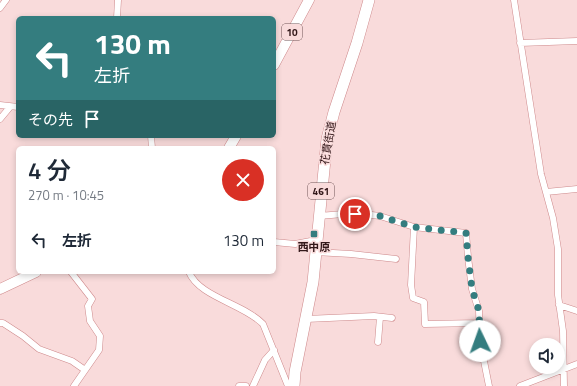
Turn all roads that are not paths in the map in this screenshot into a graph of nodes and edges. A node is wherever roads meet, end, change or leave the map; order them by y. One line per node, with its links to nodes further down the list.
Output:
1 (6, 0): 6 (street)
2 (118, 0): 7 (street)
3 (309, 0): 10 (main road, 10)
4 (369, 0): 17 (highway, 花貫街道 / 461)
5 (514, 0): 9 (street)
6 (0, 8)
7 (117, 16)
8 (577, 41): 9 (street)
9 (520, 43): 16 (street)
10 (276, 61)
11 (0, 105): 12 (street)
12 (10, 106): 13 (street); 14 (street)
13 (16, 107)
14 (0, 119)
15 (577, 188): 16 (street)
16 (546, 192): 27 (street)
17 (319, 216): 18 (street); 19 (highway, 花貫街道 / 461)
18 (414, 227): 33 (street); 33 (street)
19 (316, 240): 20 (street); 21 (highway, 花貫街道 / 461)
20 (276, 242)
21 (315, 252): 22 (street); 31 (highway, 花貫街道 / 461)
22 (396, 260)
23 (32, 274): 26 (main road)
24 (73, 274): 39 (street)
25 (190, 274): 36 (street)
26 (0, 289)
27 (559, 305): 28 (street); 34 (street)
28 (577, 311)
29 (380, 317): 30 (street); 31 (street); 35 (street)
30 (392, 318)
31 (306, 319): 47 (highway, 花貫街道 / 461)
32 (0, 323): 39 (street)
33 (479, 323): 48 (street)
34 (563, 338)
35 (378, 342)
36 (274, 350): 45 (street); 46 (street)
37 (577, 364): 38 (street)
38 (565, 369)
39 (86, 370): 42 (street)
40 (552, 374): 49 (street)
41 (563, 374): 50 (street)
42 (74, 386)
43 (239, 386): 44 (street)
44 (246, 386)
45 (253, 386)
46 (288, 386)
47 (294, 386)
48 (489, 386)
49 (520, 386)
50 (564, 386)

